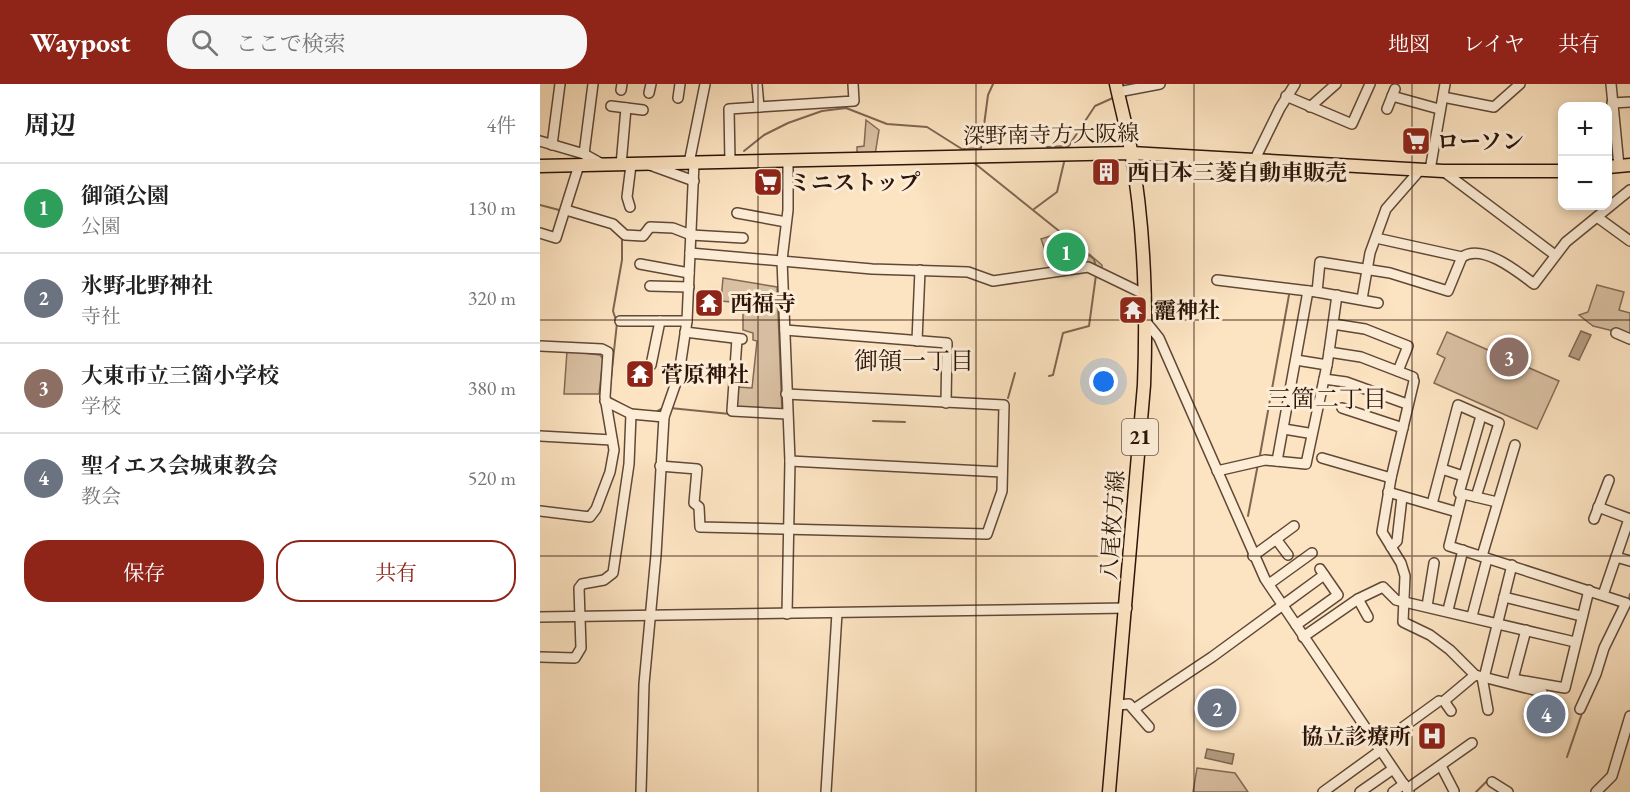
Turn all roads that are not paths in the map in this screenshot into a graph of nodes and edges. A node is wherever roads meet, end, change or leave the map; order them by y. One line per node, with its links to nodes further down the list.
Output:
1 (560, 84): 29 (street)
2 (592, 84): 31 (street)
3 (680, 84): 17 (street)
4 (705, 84): 35 (street)
5 (758, 84): 22 (street)
6 (853, 84): 22 (street)
7 (1160, 84): 14 (street)
8 (1295, 84): 15 (street)
9 (1336, 84): 23 (street)
10 (1370, 84): 23 (street)
11 (1445, 84): 16 (street)
12 (1520, 84): 16 (street)
13 (1611, 84): 18 (street)
14 (1117, 88): 30 (main road, 八尾枚方線 / 21)
15 (1287, 96): 23 (street); 32 (street)
16 (1443, 97): 26 (street)
17 (678, 98)
18 (1612, 102)
19 (1630, 102): 20 (street)
20 (1612, 103): 39 (street)
21 (611, 106): 24 (street)
22 (759, 107): 34 (street)
23 (1310, 107)
24 (626, 108): 27 (street); 36 (street)
25 (1386, 109): 26 (street)
26 (1439, 109): 40 (street)
27 (643, 110)
28 (540, 141): 29 (street)
29 (552, 145): 31 (street)
30 (1131, 153): 32 (main road, 深野南寺方大阪線); 33 (main road, 深野南寺方大阪線); 66 (main road, 八尾枚方線 / 21)
31 (581, 159): 36 (main road, 深野南寺方大阪線); 38 (main road, 深野南寺方大阪線); 45 (street)
32 (1255, 159): 40 (main road, 深野南寺方大阪線)
33 (788, 161): 34 (main road, 深野南寺方大阪線); 48 (street)
34 (730, 162): 35 (main road, 深野南寺方大阪線)
35 (692, 163): 37 (main road, 深野南寺方大阪線); 42 (street)
36 (626, 165): 37 (main road, 深野南寺方大阪線); 44 (street)
37 (648, 165): 42 (street)
38 (540, 166)
39 (1619, 166)
40 (1431, 170): 41 (main road, 深野南寺方大阪線); 52 (street); 55 (street)
41 (1558, 171)
42 (694, 181): 50 (street)
43 (1628, 194): 47 (street)
44 (630, 207)
45 (566, 210): 49 (street); 50 (street)
46 (737, 213): 48 (street)
47 (1598, 217): 53 (street); 55 (street)
48 (786, 222): 57 (street)
49 (540, 233)
50 (691, 235): 51 (street); 54 (street)
51 (744, 238)
52 (1376, 238): 56 (street); 60 (street)
53 (1630, 241)
54 (690, 253): 57 (street); 61 (street)
55 (1555, 255): 56 (street)
56 (1462, 257): 60 (street)
57 (782, 260): 59 (street); 75 (street)
58 (640, 264): 61 (street)
59 (920, 270): 66 (street); 79 (street)
60 (1369, 270): 65 (street); 68 (street)
61 (689, 273): 64 (street)
62 (1217, 280): 65 (street)
63 (650, 286): 64 (street)
64 (689, 287): 72 (street)
65 (1312, 291): 67 (street); 82 (street)
66 (1146, 295): 73 (main road, 八尾枚方線 / 21)
67 (1337, 295): 68 (street); 74 (street)
68 (1362, 299): 69 (street)
69 (1378, 303)
70 (620, 321): 71 (street)
71 (660, 321): 72 (street); 84 (street)
72 (687, 321): 76 (street)
73 (1147, 323): 109 (street); 146 (main road, 八尾枚方線 / 21)
74 (1333, 324): 81 (street); 85 (street)
75 (785, 330): 79 (street); 87 (street)
76 (685, 332): 94 (street); 96 (street)
77 (1616, 333): 78 (street)
78 (1630, 339)
79 (917, 341): 90 (street)
80 (540, 346): 89 (street)
81 (1329, 352): 83 (street); 85 (street)
82 (1296, 360): 83 (street); 88 (street)
83 (1327, 364): 86 (street)
84 (651, 365)
85 (1398, 371): 92 (street)
86 (1324, 379): 92 (street); 106 (street)
87 (786, 394): 90 (street); 96 (street)
88 (1289, 400): 91 (street); 99 (street)
89 (605, 401): 95 (street); 102 (street)
90 (946, 403): 110 (street)
91 (1312, 404)
92 (1407, 404): 98 (street)
93 (1348, 408): 98 (street)
94 (666, 411): 95 (street); 107 (street)
95 (631, 414): 151 (street)
96 (787, 414): 105 (street)
97 (1481, 416): 108 (street); 111 (street); 117 (street)
98 (1403, 428): 112 (street)
99 (1284, 429): 100 (street); 106 (street)
100 (1308, 433)
101 (540, 436): 102 (street)
102 (612, 440): 121 (street)
103 (1515, 445): 118 (street)
104 (1322, 458): 112 (street)
105 (790, 461): 110 (street); 126 (street)
106 (1277, 461): 109 (street)
107 (660, 466): 126 (street); 149 (street)
108 (1442, 469): 111 (street); 119 (street)
109 (1217, 471): 132 (street)
110 (1002, 472): 126 (street)
111 (1463, 476): 115 (street)
112 (1391, 478): 114 (street)
113 (1609, 480): 120 (street)
114 (1388, 492): 116 (street); 128 (street)
115 (1462, 495): 117 (street); 122 (street)
116 (1402, 497): 119 (street); 128 (street)
117 (1476, 497): 118 (street)
118 (1497, 502): 134 (street)
119 (1432, 504): 122 (street)
120 (1598, 507): 123 (street); 124 (street)
121 (540, 511)
122 (1457, 512): 130 (street)
123 (1594, 519)
124 (1630, 519): 133 (street)
125 (1294, 526): 127 (street)
126 (790, 531): 150 (street)
127 (1276, 539): 131 (street); 132 (street)
128 (1391, 547): 143 (street)
129 (1312, 553): 138 (street)
130 (1463, 553): 134 (street); 147 (street)
131 (1288, 555)
132 (1253, 556): 138 (street)
133 (1616, 557): 135 (street); 140 (street)
134 (1484, 559): 137 (street); 152 (street)
135 (1630, 561)
136 (1434, 563): 145 (street)
137 (1511, 568): 139 (street); 141 (street)
138 (1269, 584): 144 (street)
139 (1589, 590): 140 (street); 153 (street)
140 (1603, 595): 167 (street)
141 (1504, 597): 153 (street); 156 (street)
142 (1358, 599): 143 (street); 155 (street); 159 (street)
143 (1402, 601): 145 (street); 162 (street)
144 (1282, 605): 157 (street); 157 (street); 166 (street)
145 (1427, 606): 147 (street)
146 (1126, 608): 148 (street); 165 (main road, 八尾枚方線 / 21)
147 (1448, 610): 152 (street)
148 (837, 613): 150 (street); 180 (street)
149 (651, 614): 150 (street); 151 (street); 179 (street)
150 (787, 614)
151 (579, 616): 154 (street); 161 (street)
152 (1472, 616): 156 (street)
153 (1581, 616): 160 (street)
154 (540, 617)
155 (1368, 617)
156 (1497, 622): 158 (street); 162 (street)
157 (1296, 625): 159 (street)
158 (1526, 630): 160 (street); 160 (street)
159 (1303, 637): 173 (street)
160 (1575, 642)
161 (540, 657)
162 (1480, 677): 163 (street); 168 (street); 169 (street)
163 (1542, 692)
164 (1439, 701): 173 (street)
165 (1117, 705): 166 (street); 181 (main road, 八尾枚方線 / 21)
166 (1134, 709): 171 (street)
167 (1580, 709)
168 (1488, 710)
169 (1451, 711)
170 (1630, 716): 186 (street)
171 (1149, 727)
172 (1472, 743): 174 (street)
173 (1379, 748): 175 (street); 182 (street)
174 (1441, 766): 177 (street); 178 (street)
175 (1392, 769): 177 (street); 183 (street)
176 (1492, 783): 185 (street)
177 (1407, 788): 184 (street)
178 (1454, 790)
179 (641, 792)
180 (826, 792)
181 (1109, 792)
182 (1323, 792)
183 (1360, 792)
184 (1393, 792)
185 (1508, 792)
186 (1596, 792)

